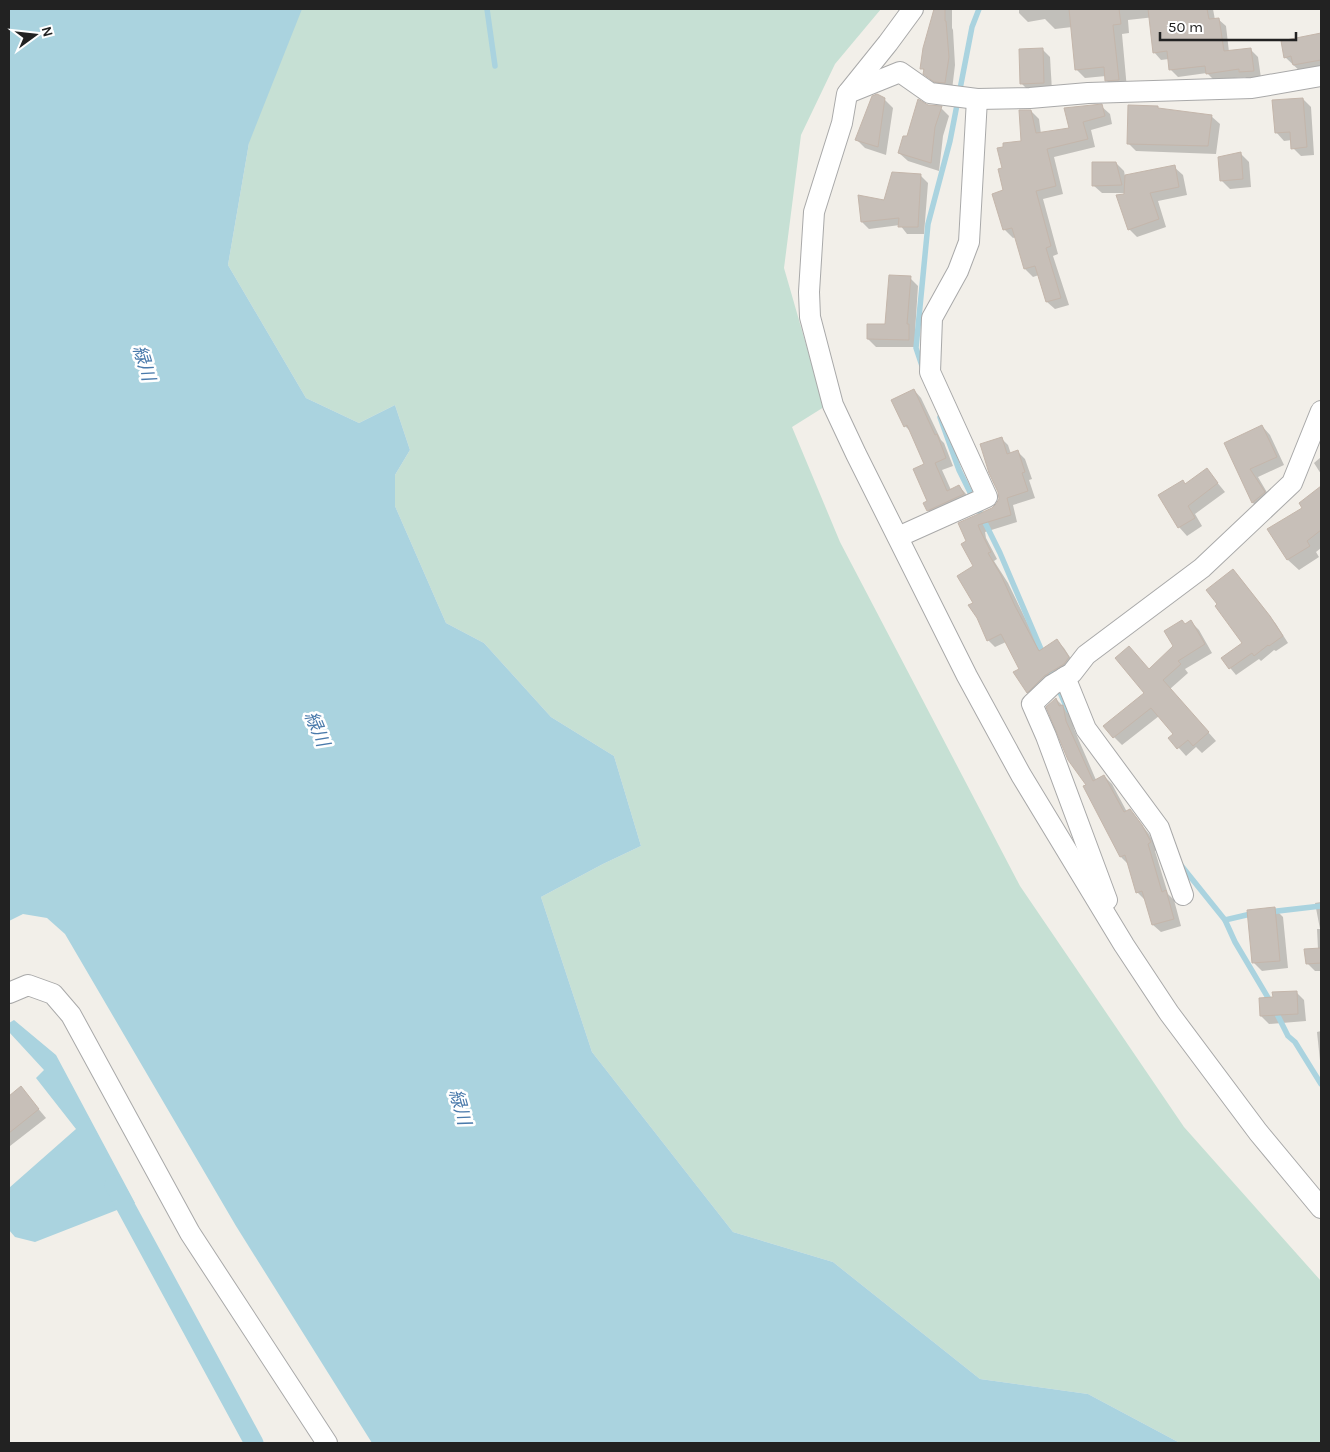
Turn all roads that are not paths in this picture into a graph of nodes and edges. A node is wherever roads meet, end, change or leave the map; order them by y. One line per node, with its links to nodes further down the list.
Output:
1 (913, 9): 3 (street)
2 (1321, 76): 4 (street)
3 (847, 94): 4 (street); 6 (street)
4 (977, 99): 6 (street)
5 (1321, 411): 7 (street)
6 (898, 538): 9 (street)
7 (1065, 677): 8 (street); 9 (street)
8 (1183, 895)
9 (1124, 944): 11 (street)
10 (9, 992): 12 (street)
11 (1321, 1208)
12 (327, 1443)

